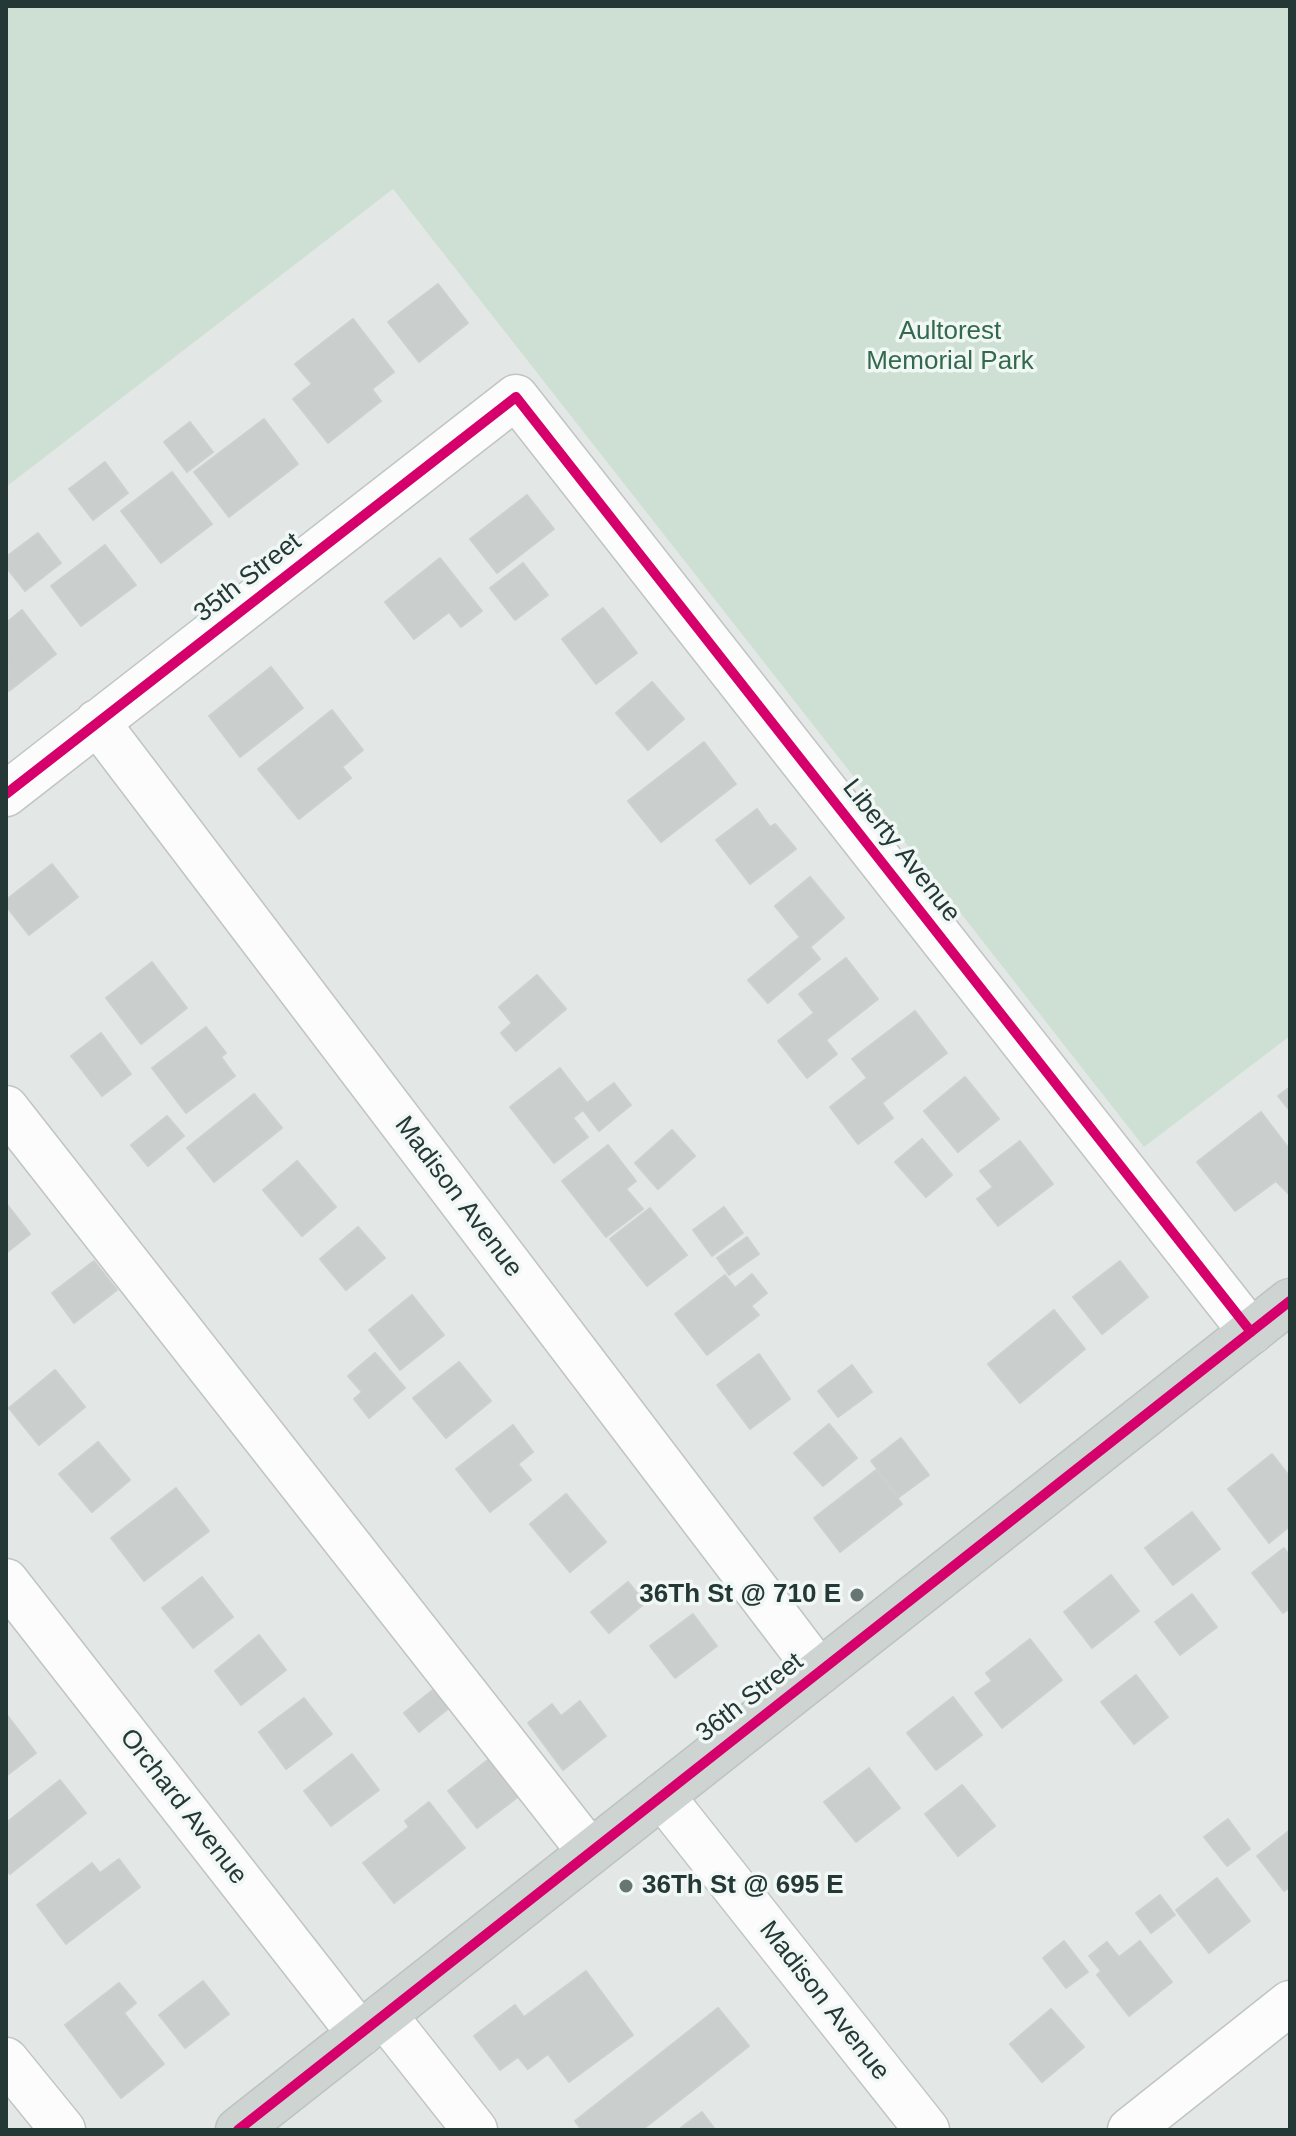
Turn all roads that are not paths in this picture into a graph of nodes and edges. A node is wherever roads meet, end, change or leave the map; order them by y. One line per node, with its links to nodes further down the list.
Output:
1 (516, 397): 2 (street, 35th Street); 6 (street, Liberty Avenue)
2 (97, 722): 3 (street, 35th Street); 8 (street, Madison Avenue)
3 (6, 794)
4 (6, 1108): 10 (street)
5 (1290, 1301): 6 (main road, 36th Street)
6 (1251, 1332): 8 (main road, 36th Street)
7 (6, 1581): 12 (street, Orchard Avenue)
8 (819, 1672): 9 (main road, 36th Street)
9 (662, 1796): 10 (main road, 36th Street); 17 (street, Madison Avenue)
10 (590, 1852): 12 (main road, 36th Street)
11 (1290, 2003): 18 (street)
12 (372, 2024): 15 (main road, 36th Street); 16 (street, Orchard Avenue)
13 (6, 2060): 14 (street)
14 (63, 2130)
15 (238, 2130)
16 (475, 2130)
17 (927, 2130)
18 (1130, 2130)

